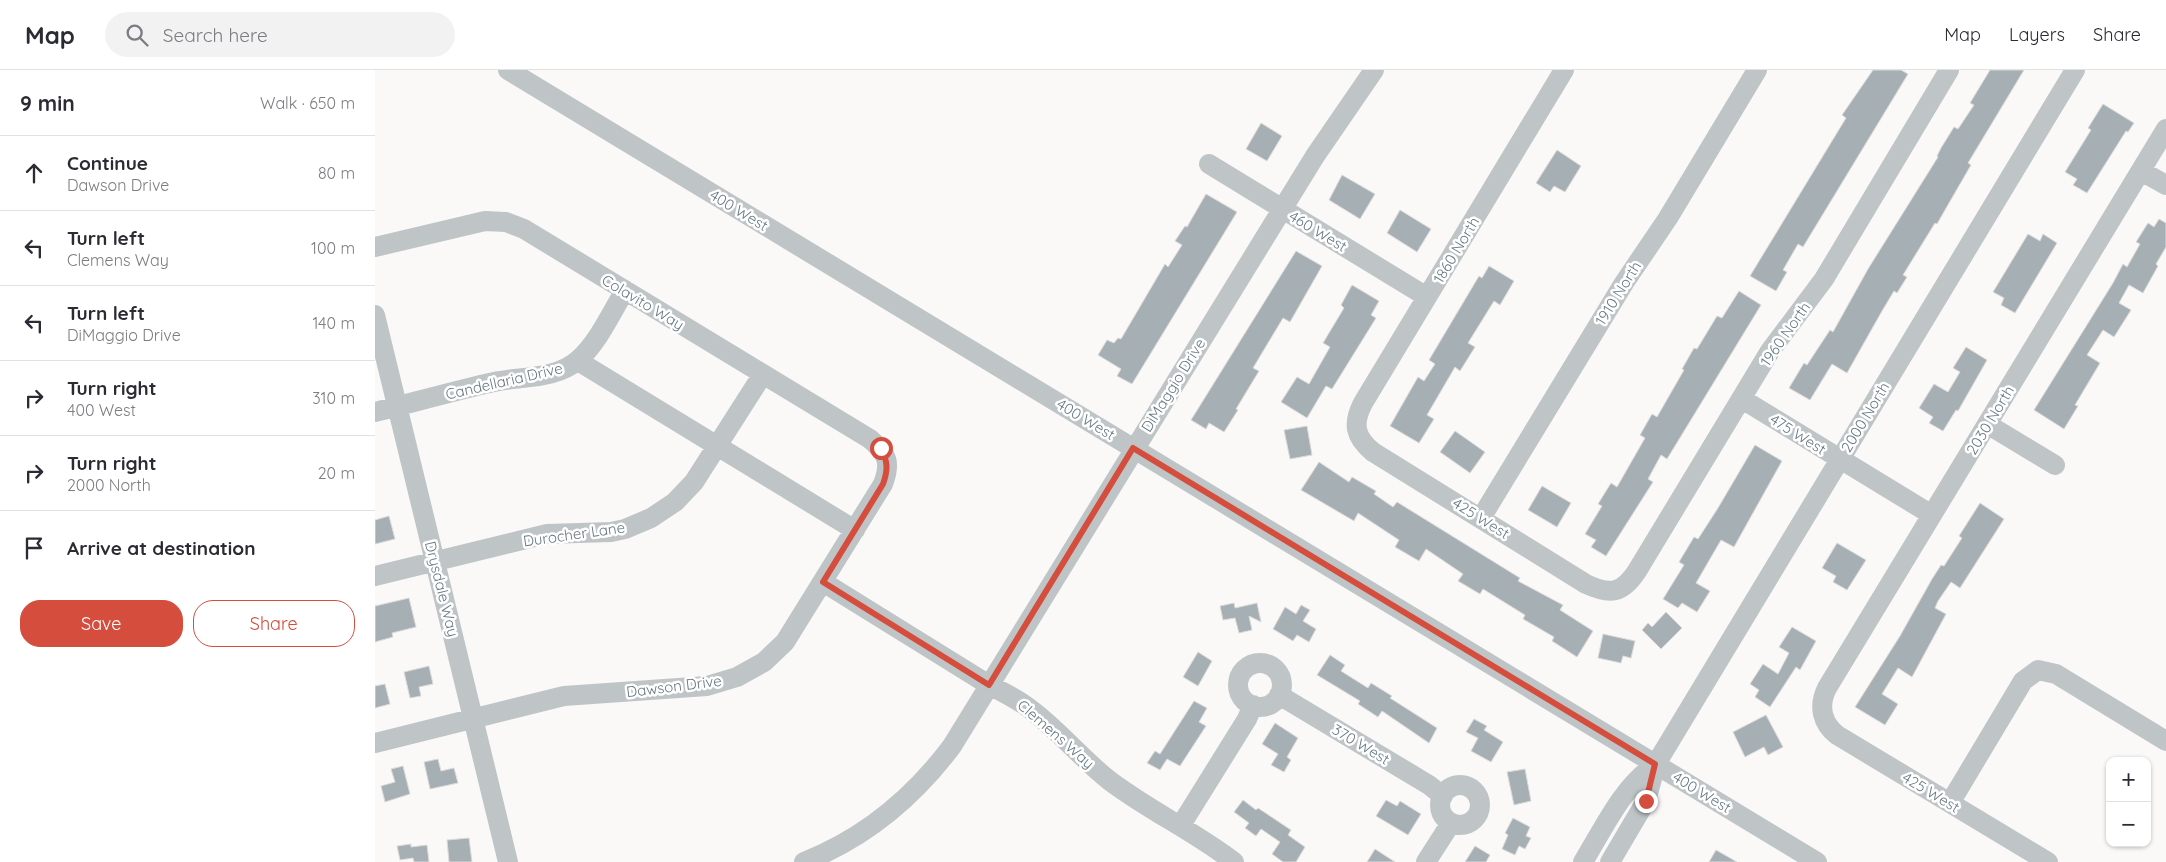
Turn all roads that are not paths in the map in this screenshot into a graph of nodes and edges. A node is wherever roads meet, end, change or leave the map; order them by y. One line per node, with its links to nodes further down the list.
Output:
1 (508, 70): 24 (street, 400 West)
2 (1374, 70): 11 (street, DiMaggio Drive)
3 (1564, 70): 14 (street, 1860 North)
4 (1757, 70): 29 (street, 1910 North)
5 (1949, 70): 18 (street, 1960 North)
6 (2075, 70): 25 (street, 2000 North)
7 (2166, 129): 9 (street, 2030 North)
8 (1209, 164): 11 (street, 460 West)
9 (2141, 170): 10 (street); 21 (street, 2030 North)
10 (2166, 185)
11 (1282, 209): 14 (street, 460 West); 24 (street, DiMaggio Drive)
12 (375, 247): 13 (street, Colavito Way)
13 (625, 290): 16 (street, Candellaria Drive); 17 (street, Colavito Way)
14 (1427, 298): 22 (street, 1860 North)
15 (375, 315): 19 (street, Drysdale Way)
16 (578, 361): 19 (street, Candellaria Drive); 23 (street)
17 (763, 374): 23 (street, Durocher Lane); 26 (street, Colavito Way)
18 (1742, 399): 25 (street, 475 West); 34 (street, 1960 North)
19 (397, 406): 20 (street, Candellaria Drive); 31 (street, Drysdale Way)
20 (375, 412)
21 (1987, 424): 27 (street); 28 (street, 2030 North)
22 (1357, 432): 29 (street, 425 West)
23 (718, 446): 30 (street); 31 (street, Durocher Lane)
24 (1133, 448): 35 (street, DiMaggio Drive); 42 (street, 400 West)
25 (1839, 459): 28 (street, 475 West); 42 (street, 2000 North)
26 (887, 460): 30 (street, Dawson Drive)
27 (2055, 465)
28 (1932, 515): 38 (street, 2030 North)
29 (1481, 518): 34 (street, 425 West)
30 (855, 530): 33 (street, Dawson Drive)
31 (435, 562): 32 (street, Durocher Lane); 39 (street, Drysdale Way)
32 (375, 576)
33 (823, 582): 35 (street, Clemens Way); 39 (street, Dawson Drive)
34 (1613, 590)
35 (989, 685): 46 (street, Clemens Way); 48 (street, DiMaggio Drive)
36 (1279, 695): 37 (street); 37 (street); 43 (street, 370 West)
37 (1253, 705): 46 (street)
38 (1823, 714): 44 (street, 425 West)
39 (473, 719): 41 (street, Dawson Drive); 47 (street, Drysdale Way)
40 (2166, 741): 44 (street)
41 (375, 743)
42 (1655, 764): 51 (street, 2000 North); 52 (street, 2000 North); 53 (street, 400 West)
43 (1443, 796): 45 (street); 45 (street)
44 (1950, 803): 54 (street, 425 West)
45 (1451, 823): 50 (street)
46 (1181, 825): 49 (street, Clemens Way)
47 (509, 862)
48 (804, 862)
49 (1234, 862)
50 (1425, 862)
51 (1583, 862)
52 (1610, 862)
53 (1817, 862)
54 (2048, 862)

